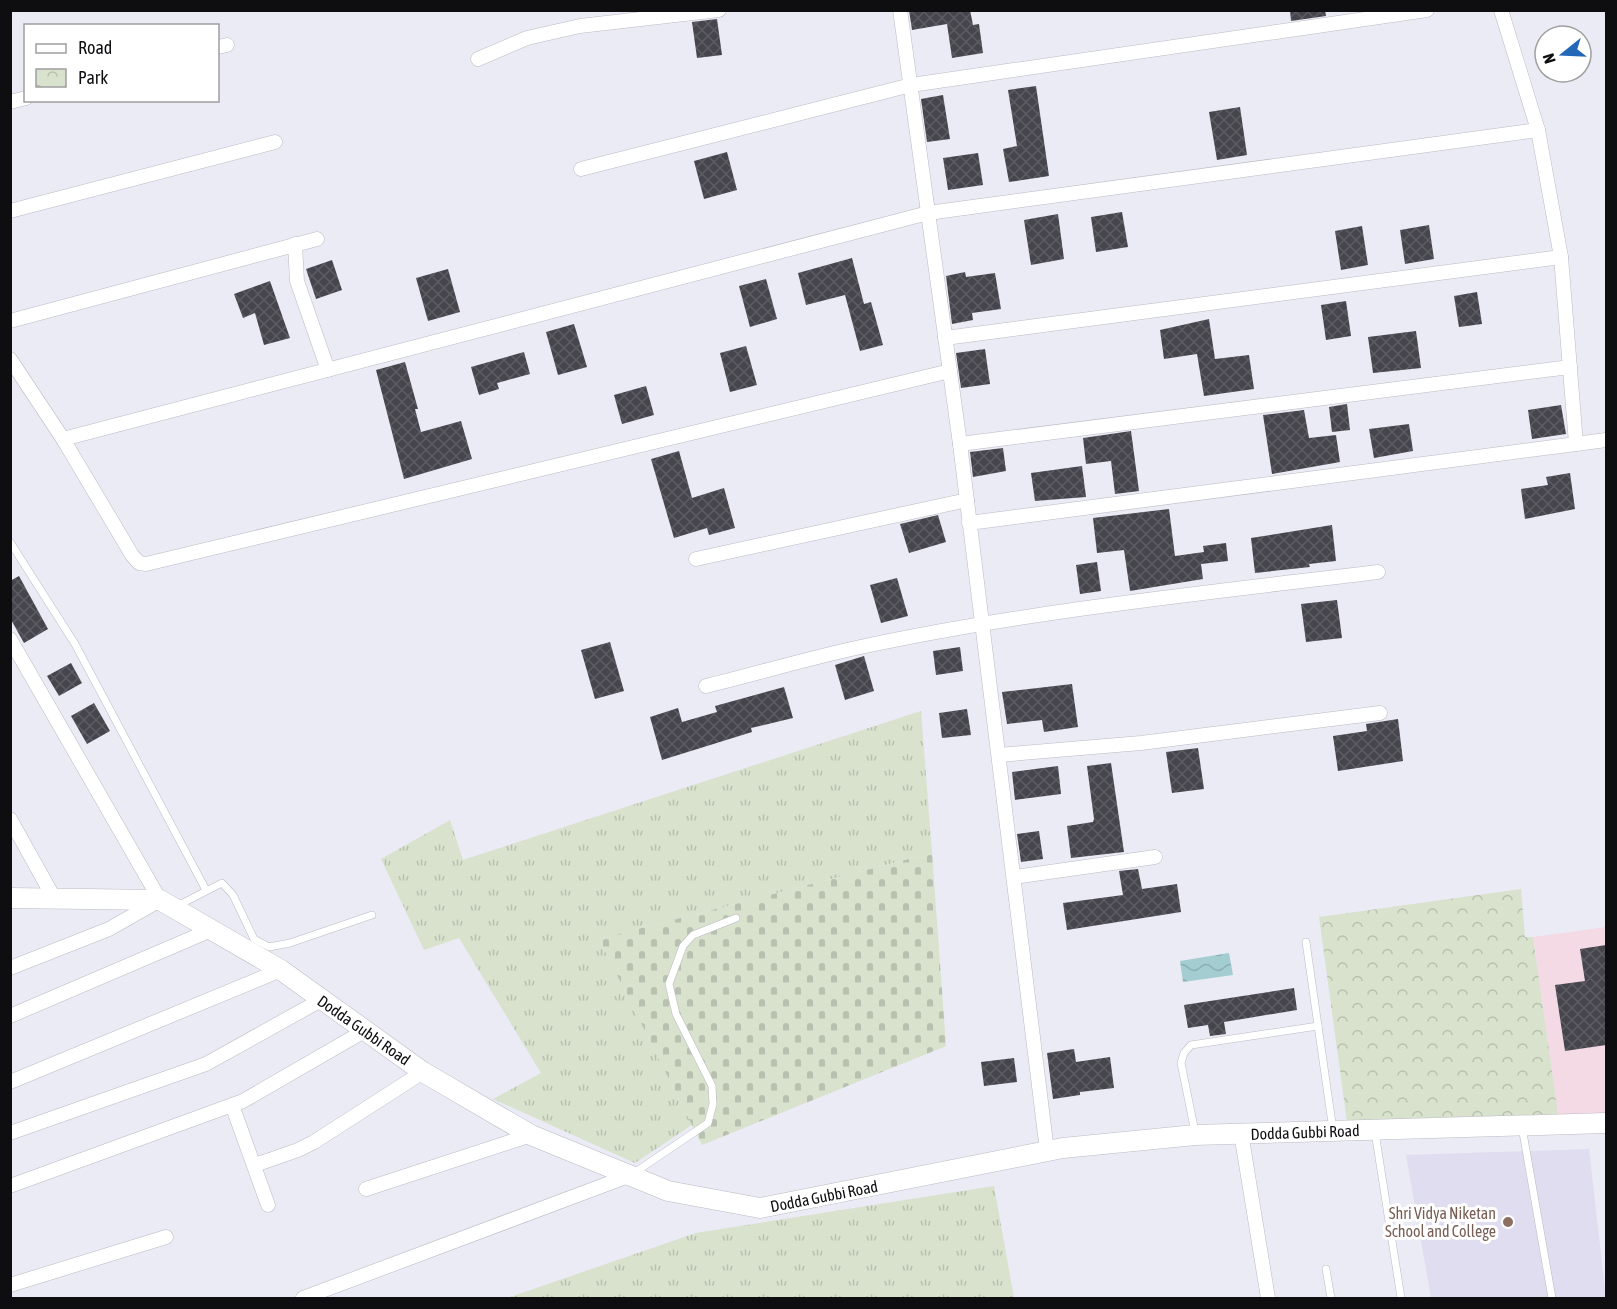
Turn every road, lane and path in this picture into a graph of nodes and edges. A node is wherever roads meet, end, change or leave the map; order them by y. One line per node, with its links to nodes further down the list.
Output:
1 (719, 10): 5 (street)
2 (900, 10): 6 (street)
3 (1427, 10): 6 (street)
4 (1501, 10): 7 (street)
5 (478, 59)
6 (910, 85): 9 (street); 11 (street)
7 (1538, 130): 11 (street); 14 (street)
8 (275, 142): 10 (street)
9 (581, 169)
10 (10, 211)
11 (928, 213): 16 (street); 19 (street)
12 (316, 238): 13 (street)
13 (295, 244): 15 (street); 19 (street)
14 (1561, 257): 16 (street); 18 (street)
15 (10, 321)
16 (945, 338): 20 (street)
17 (10, 359): 21 (street)
18 (1570, 367): 23 (street); 24 (street)
19 (328, 370): 21 (street)
20 (950, 371): 21 (street); 23 (street)
21 (63, 439)
22 (1606, 440): 24 (street)
23 (960, 444): 25 (street)
24 (1576, 444): 26 (street)
25 (967, 500): 26 (street); 28 (street)
26 (969, 523): 30 (street)
27 (10, 542): 38 (lane)
28 (696, 559)
29 (1378, 572): 30 (street)
30 (982, 626): 32 (street); 34 (street)
31 (10, 639): 41 (street)
32 (706, 687)
33 (1380, 713): 34 (street)
34 (999, 755): 37 (street)
35 (10, 819): 40 (street)
36 (1155, 857): 37 (street)
37 (1014, 877): 63 (street)
38 (206, 890): 41 (lane); 42 (lane)
39 (10, 898): 40 (main road, Dodda Gubbi Road)
40 (54, 898): 41 (main road, Dodda Gubbi Road)
41 (167, 904): 44 (main road, Dodda Gubbi Road); 46 (street)
42 (372, 915)
43 (736, 918): 65 (lane)
44 (211, 930): 47 (main road, Dodda Gubbi Road); 49 (street)
45 (1306, 942): 50 (lane)
46 (10, 968)
47 (281, 970): 48 (main road, Dodda Gubbi Road); 53 (street)
48 (321, 1000): 51 (main road, Dodda Gubbi Road); 59 (street)
49 (10, 1017)
50 (1318, 1026): 58 (lane); 62 (lane)
51 (366, 1030): 52 (main road, Dodda Gubbi Road); 54 (street)
52 (423, 1072): 61 (main road, Dodda Gubbi Road); 64 (street)
53 (10, 1083)
54 (232, 1105): 64 (street); 66 (street)
55 (1606, 1123): 56 (main road, Dodda Gubbi Road)
56 (1521, 1125): 57 (main road, Dodda Gubbi Road); 76 (lane)
57 (1374, 1130): 58 (main road, Dodda Gubbi Road); 75 (lane)
58 (1334, 1131): 60 (main road, Dodda Gubbi Road)
59 (10, 1133)
60 (1241, 1134): 62 (main road, Dodda Gubbi Road); 73 (street)
61 (531, 1135): 65 (main road, Dodda Gubbi Road); 67 (street)
62 (1195, 1135): 63 (main road, Dodda Gubbi Road)
63 (1047, 1151): 65 (main road, Dodda Gubbi Road)
64 (255, 1165): 68 (street)
65 (631, 1175): 72 (street)
66 (10, 1186)
67 (366, 1189)
68 (268, 1205)
69 (166, 1237): 71 (street)
70 (1326, 1269): 74 (lane)
71 (10, 1286)
72 (303, 1299)
73 (1269, 1299)
74 (1331, 1299)
75 (1401, 1299)
76 (1552, 1299)

